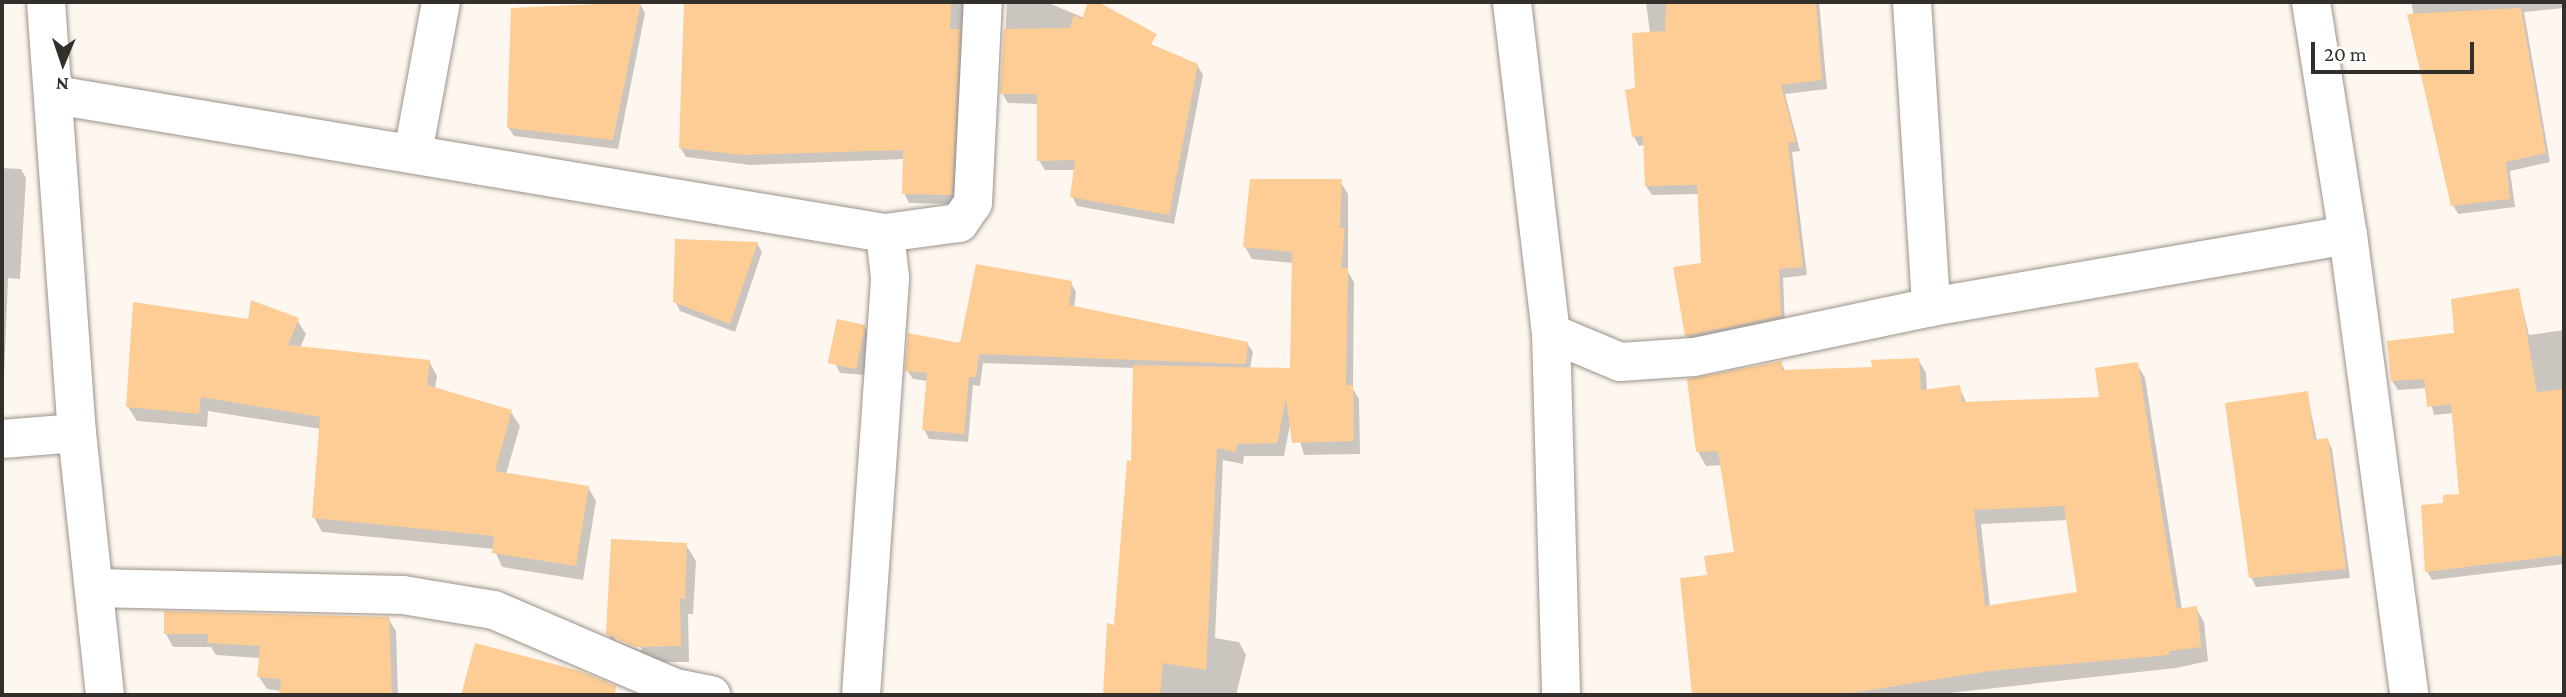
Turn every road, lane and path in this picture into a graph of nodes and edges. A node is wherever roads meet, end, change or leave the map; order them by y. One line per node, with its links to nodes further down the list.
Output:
1 (46, 2): 7 (street)
2 (442, 2): 8 (street)
3 (983, 2): 9 (street)
4 (1512, 2): 12 (street)
5 (1912, 2): 11 (street)
6 (2311, 2): 10 (street)
7 (55, 95): 8 (street); 13 (street)
8 (413, 153): 9 (street)
9 (885, 233): 18 (street)
10 (2348, 235): 11 (street); 20 (street)
11 (1931, 307): 12 (street)
12 (1551, 333): 19 (street)
13 (77, 433): 14 (street); 15 (street)
14 (2, 439)
15 (94, 588): 16 (street); 17 (street)
16 (106, 695)
17 (711, 695)
18 (861, 695)
19 (1560, 695)
20 (2409, 695)

